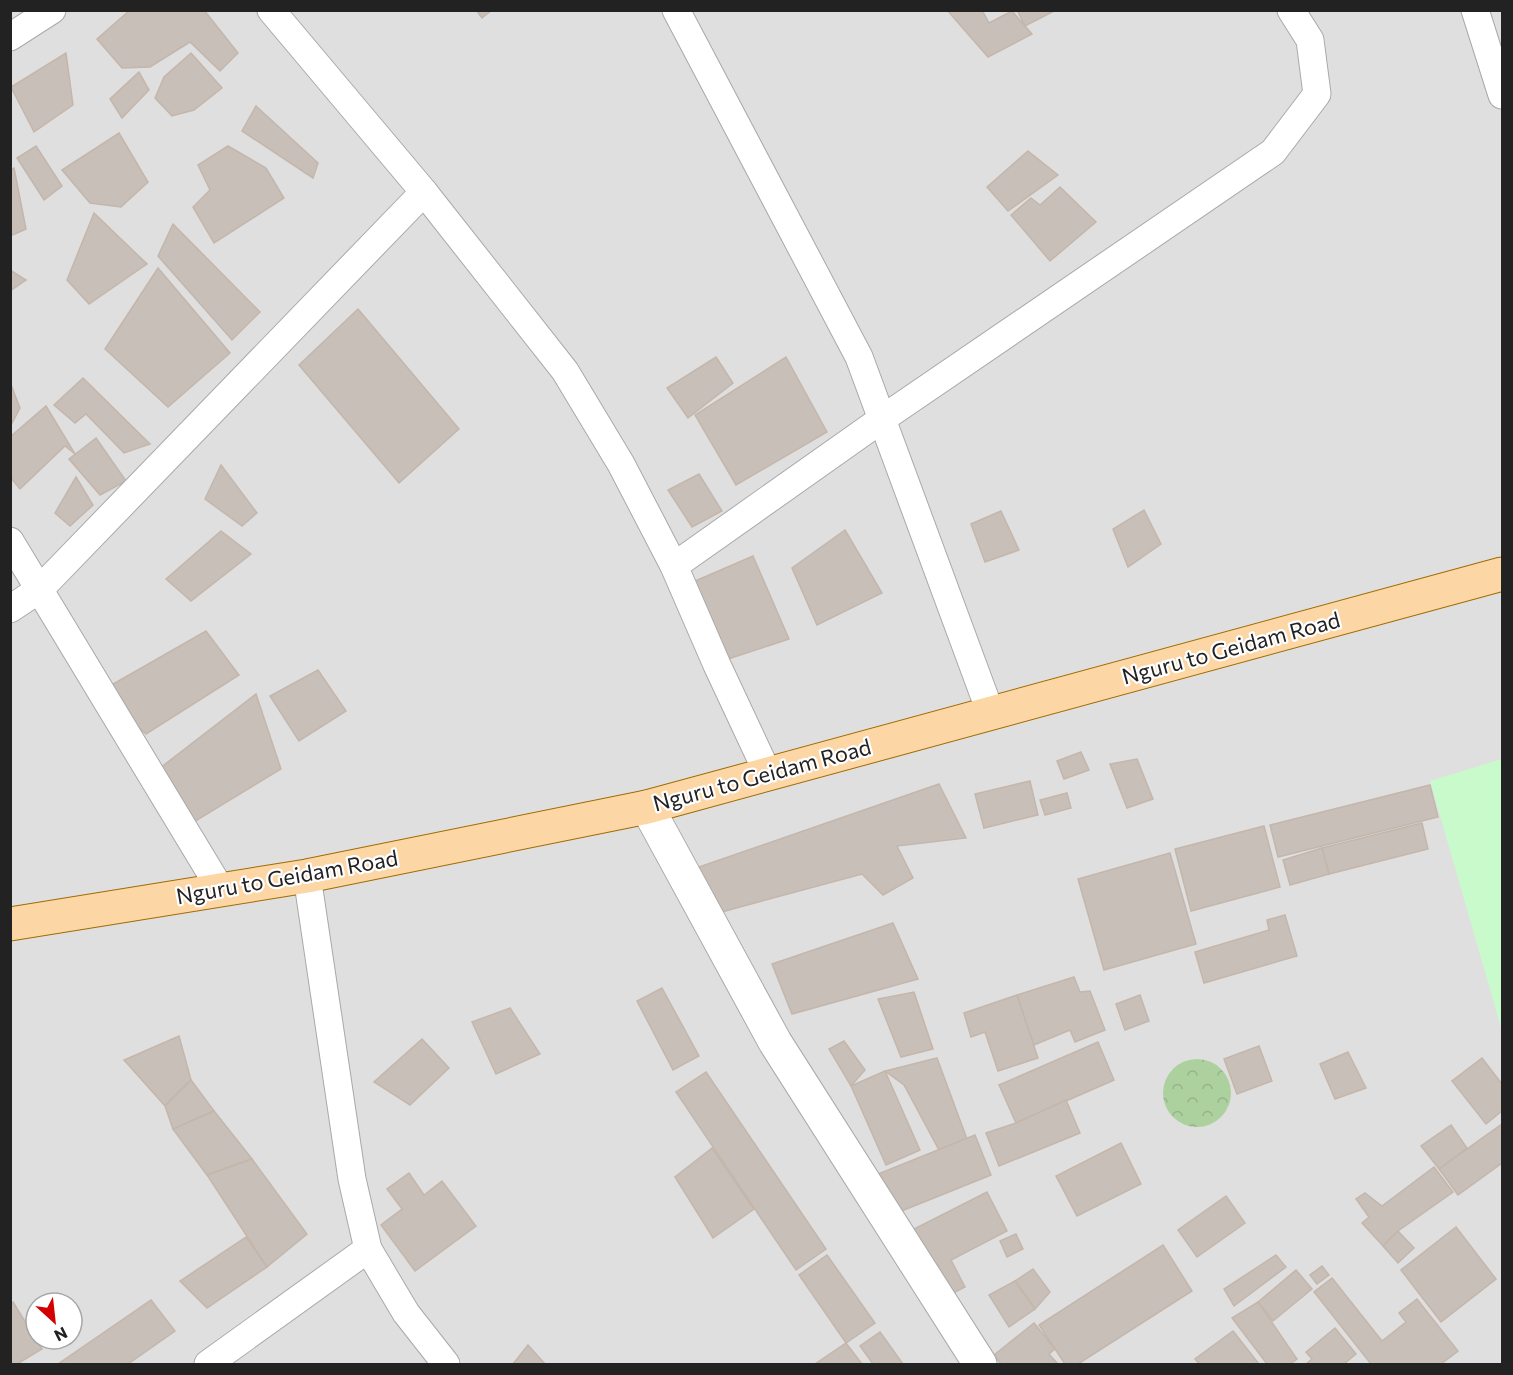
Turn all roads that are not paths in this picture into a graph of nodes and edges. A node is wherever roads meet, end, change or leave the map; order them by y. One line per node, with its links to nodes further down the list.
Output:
1 (52, 10): 6 (street)
2 (271, 10): 8 (street)
3 (676, 10): 9 (street)
4 (1291, 10): 9 (street)
5 (1476, 10): 7 (street)
6 (10, 37)
7 (1503, 95)
8 (424, 192): 11 (street); 13 (street)
9 (882, 419): 11 (street); 15 (street)
10 (10, 541): 13 (street)
11 (674, 566): 16 (street)
12 (1503, 574): 15 (main road, Nguru to Geidam Road)
13 (40, 589): 14 (street); 19 (street)
14 (10, 609)
15 (991, 714): 16 (main road, Nguru to Geidam Road)
16 (768, 774): 17 (main road, Nguru to Geidam Road)
17 (647, 807): 18 (main road, Nguru to Geidam Road); 24 (street)
18 (307, 876): 19 (main road, Nguru to Geidam Road); 21 (street)
19 (220, 890): 20 (main road, Nguru to Geidam Road)
20 (10, 924)
21 (368, 1249): 22 (street); 23 (street)
22 (208, 1365)
23 (446, 1365)
24 (980, 1365)

